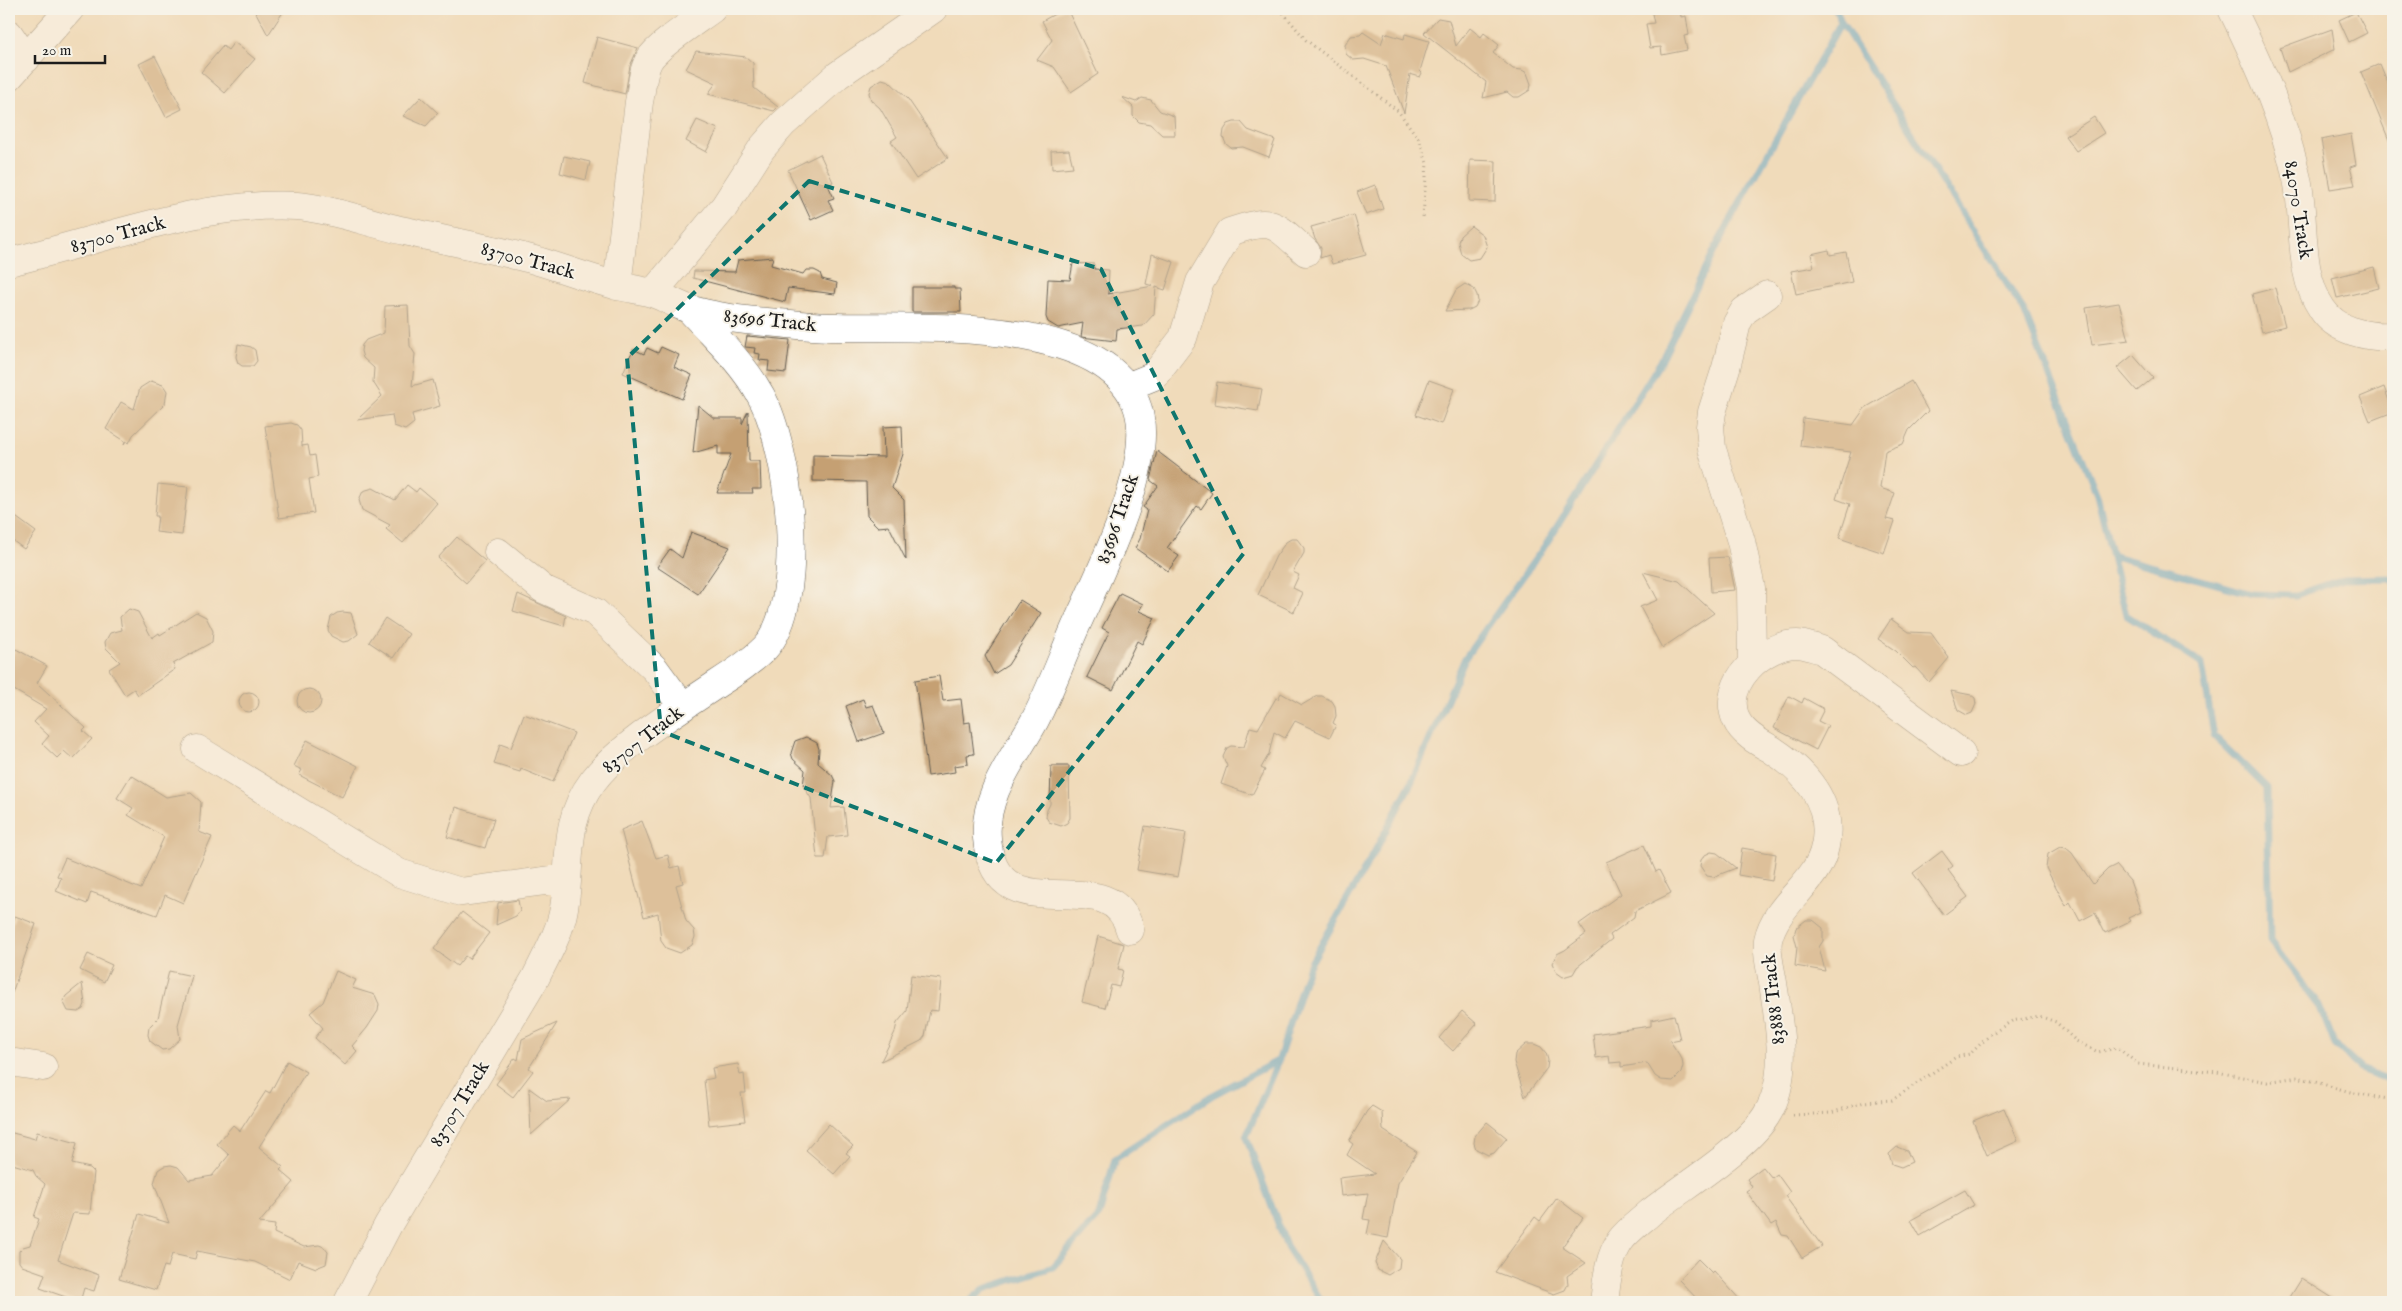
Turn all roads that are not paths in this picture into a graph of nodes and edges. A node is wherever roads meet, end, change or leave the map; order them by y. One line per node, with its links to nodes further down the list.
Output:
1 (70, 9): 6 (street)
2 (712, 9): 9 (street)
3 (933, 9): 10 (street)
4 (2232, 9): 13 (street, 84070 Track)
5 (9, 34): 6 (street)
6 (17, 68)
7 (1306, 252): 14 (street)
8 (9, 262): 9 (street, 83700 Track)
9 (617, 286): 10 (street, 83700 Track)
10 (653, 293): 12 (street, 83696 Track)
11 (1767, 295): 16 (street)
12 (689, 309): 14 (street, 83696 Track); 17 (street, 83707 Track)
13 (2393, 336)
14 (1127, 387): 21 (street, 83696 Track)
15 (498, 552): 17 (street)
16 (1752, 662): 19 (street, 83888 Track); 25 (street, 83888 Track)
17 (683, 707): 20 (street, 83707 Track)
18 (197, 749): 20 (street)
19 (1961, 752)
20 (567, 878): 24 (street, 83707 Track)
21 (1130, 930)
22 (9, 1062): 23 (street)
23 (43, 1067)
24 (354, 1300)
25 (1604, 1302)

